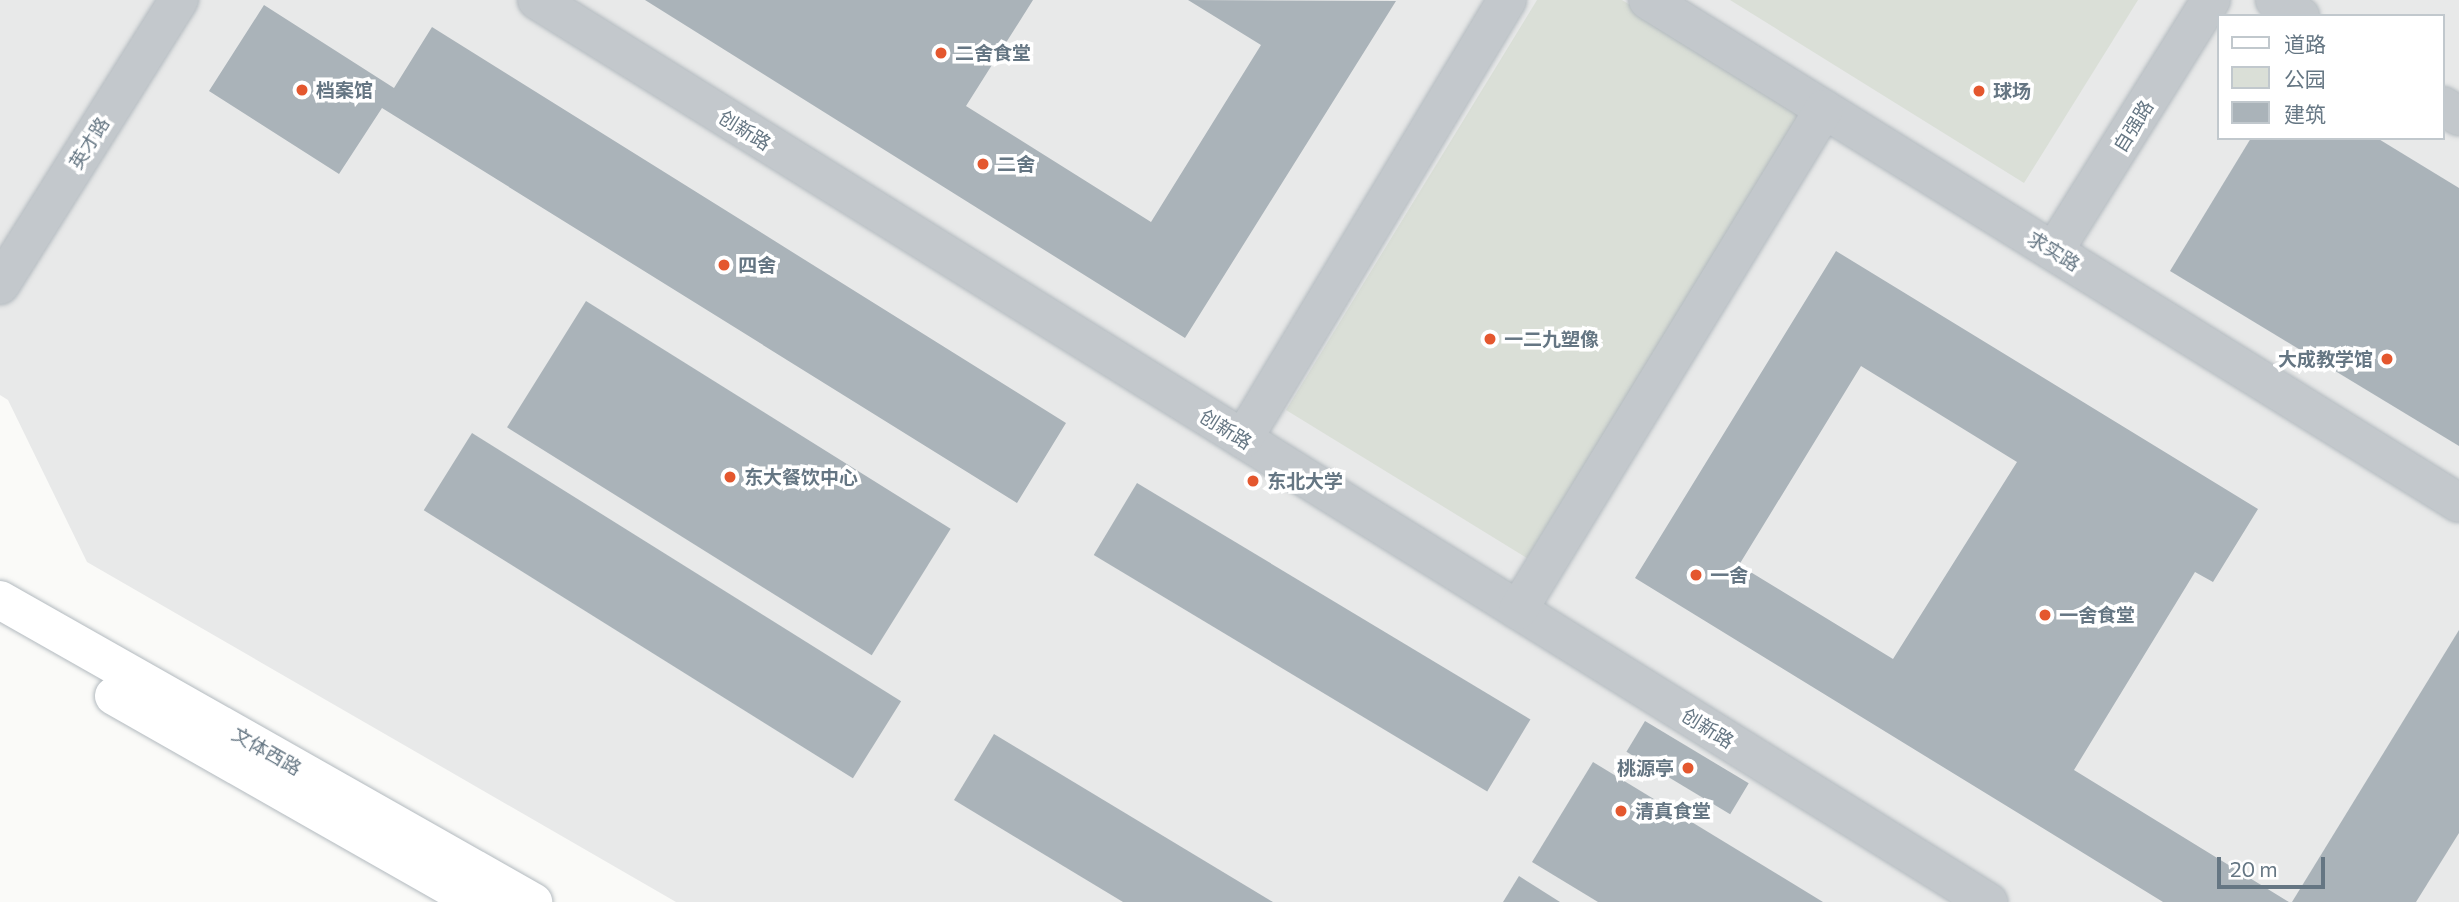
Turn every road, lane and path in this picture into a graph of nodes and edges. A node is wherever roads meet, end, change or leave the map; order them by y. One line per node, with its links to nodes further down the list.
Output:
1 (179, 0): 10 (street, 英才路)
2 (537, 0): 11 (street, 创新路)
3 (1507, 0): 11 (street)
4 (1648, 0): 8 (street, 求实路)
5 (2211, 0): 9 (street, 自强路)
6 (2275, 0): 7 (street)
7 (2297, 14)
8 (1824, 109): 9 (street, 求实路); 14 (street)
9 (2054, 251): 12 (street, 求实路)
10 (0, 285)
11 (1243, 439): 14 (street, 创新路)
12 (2459, 503)
13 (0, 600): 17 (street, 文体西路)
14 (1518, 610): 18 (street, 创新路)
15 (0, 630): 16 (street, 文体西路)
16 (476, 902)
17 (533, 902)
18 (1988, 902)

